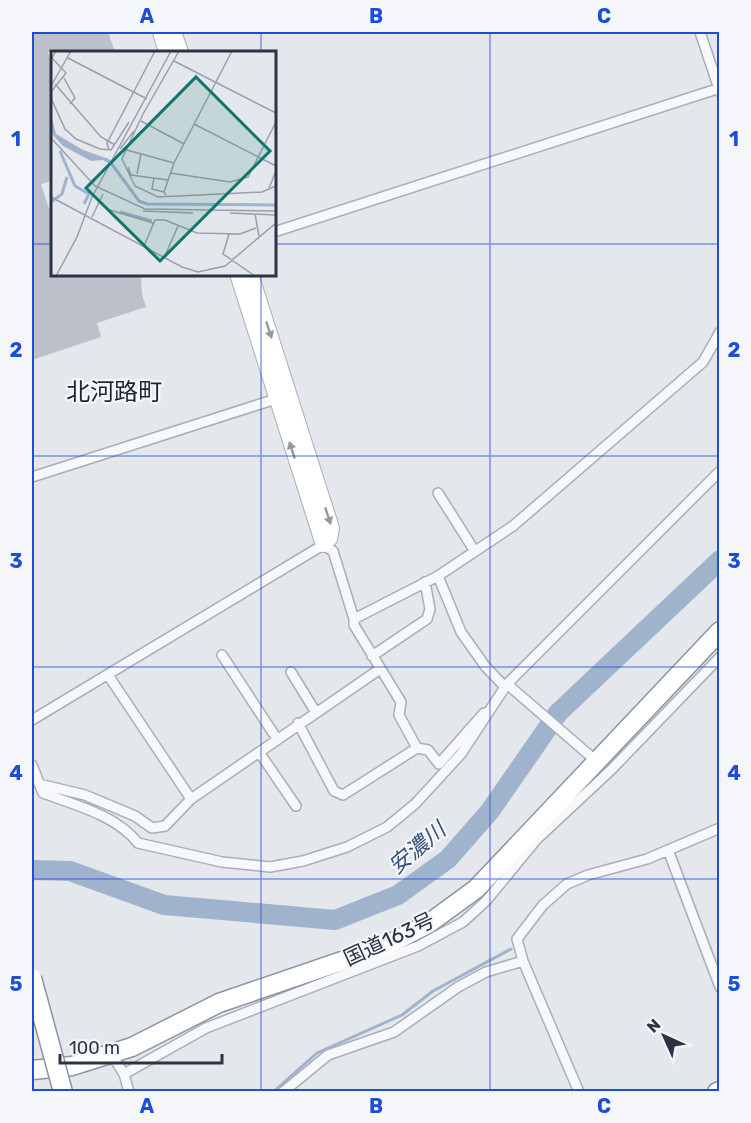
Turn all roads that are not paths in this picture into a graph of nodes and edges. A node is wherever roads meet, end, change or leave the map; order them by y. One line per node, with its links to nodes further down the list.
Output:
1 (160, 32): 4 (street)
2 (174, 32): 5 (street)
3 (700, 32): 6 (street)
4 (166, 51)
5 (181, 51)
6 (719, 89): 7 (street)
7 (276, 231)
8 (238, 276): 11 (street)
9 (252, 276): 15 (street, one-way to 15)
10 (720, 332): 16 (street)
11 (276, 399): 13 (street); 15 (street, one-way to 11)
12 (720, 471): 27 (street)
13 (32, 477)
14 (438, 493): 16 (street)
15 (323, 545): 19 (street); 26 (street)
16 (474, 550): 17 (street)
17 (438, 576): 18 (street); 27 (street)
18 (425, 582): 19 (street); 22 (street)
19 (354, 619): 22 (street)
20 (720, 631): 35 (highway, 国道163号)
21 (222, 655): 32 (street)
22 (372, 656): 24 (street)
23 (720, 657): 47 (street)
24 (380, 669): 29 (street); 33 (street)
25 (291, 672): 29 (street)
26 (108, 675): 30 (street); 38 (street)
27 (508, 686): 28 (street); 35 (street)
28 (493, 703): 33 (street); 37 (street)
29 (315, 711): 31 (street)
30 (32, 720)
31 (298, 723): 32 (street); 33 (street)
32 (277, 739): 34 (street)
33 (417, 748)
34 (259, 752): 38 (street); 39 (street)
35 (591, 756): 45 (highway, 国道163号)
36 (32, 765): 37 (street)
37 (39, 784): 38 (street)
38 (191, 799)
39 (296, 807)
40 (720, 828): 41 (street)
41 (668, 850): 42 (street); 44 (street)
42 (523, 961): 50 (street); 51 (street)
43 (32, 978): 48 (highway, bridge)
44 (720, 987)
45 (112, 1054): 46 (highway, 国道163号); 47 (street)
46 (32, 1070)
47 (123, 1074): 49 (street)
48 (63, 1092)
49 (129, 1092)
50 (283, 1092)
51 (579, 1092)

